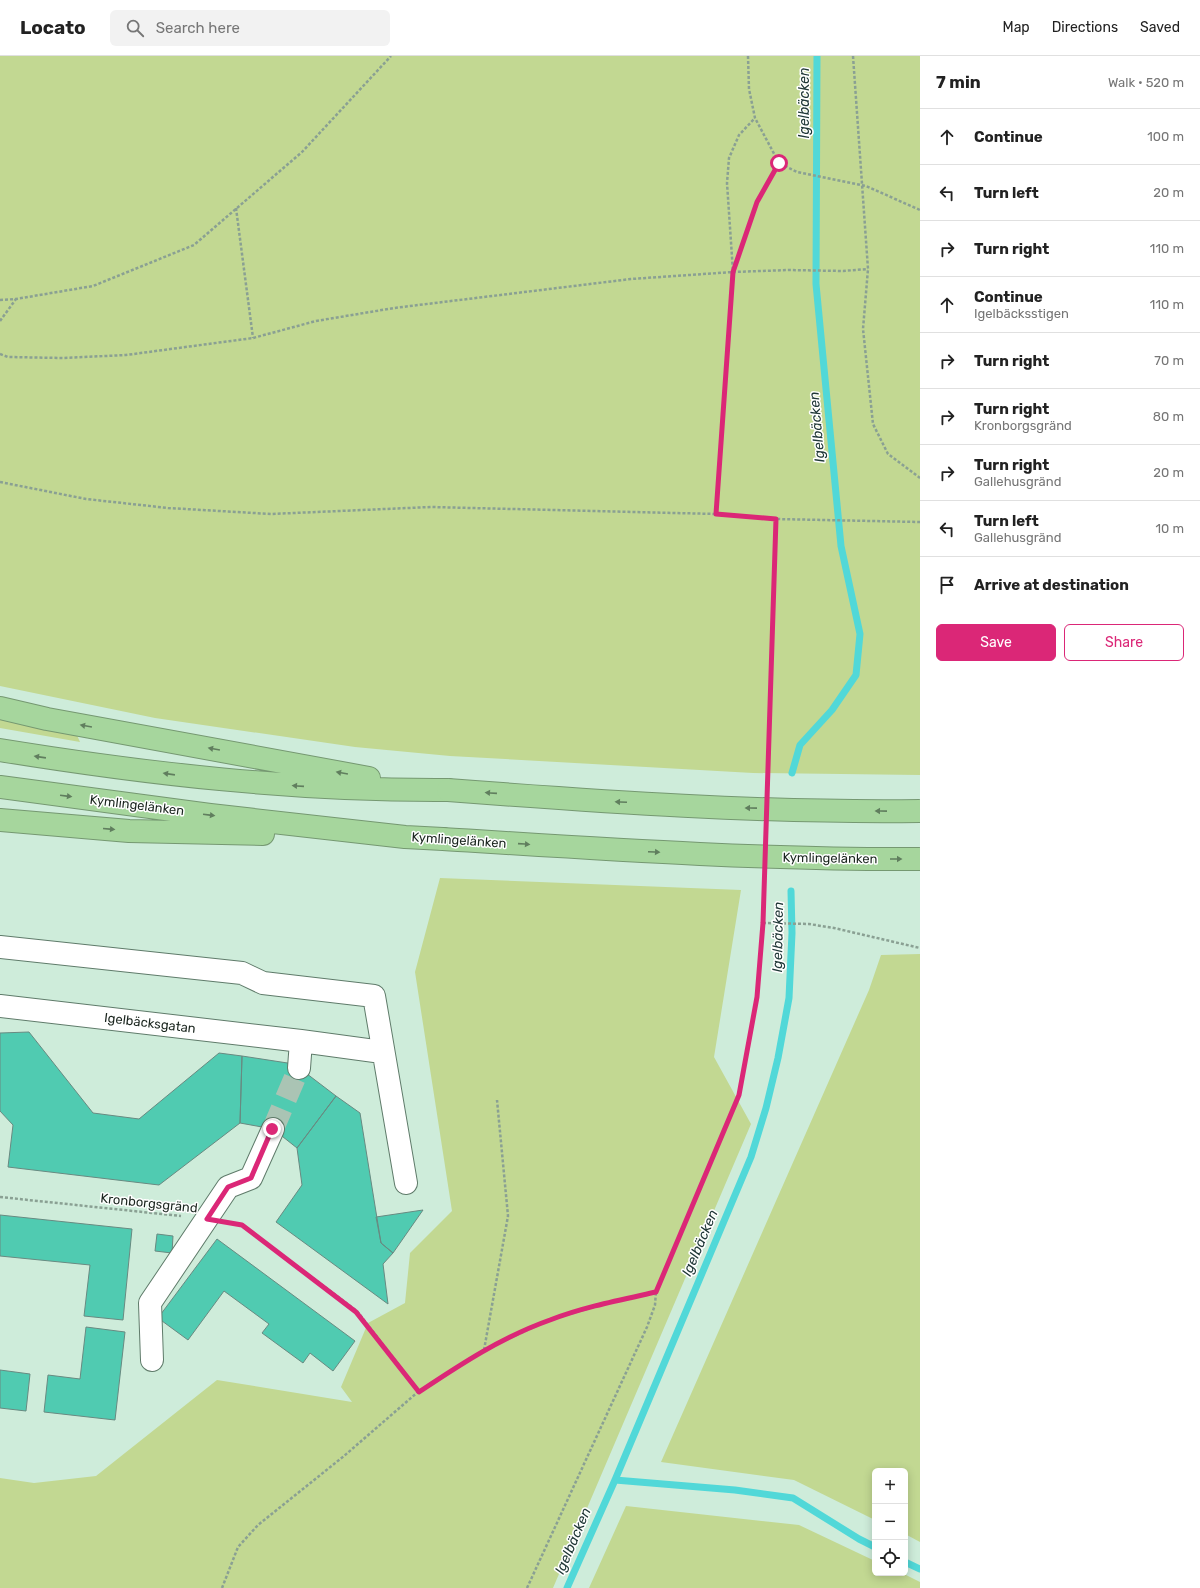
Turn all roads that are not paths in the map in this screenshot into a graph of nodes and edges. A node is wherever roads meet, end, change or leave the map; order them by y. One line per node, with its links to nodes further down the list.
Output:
1 (0, 708): 4 (highway, one-way to 1)
2 (0, 750): 4 (highway, one-way to 2)
3 (0, 787): 7 (highway, Kymlingelänken, one-way to 7)
4 (441, 790): 5 (highway, one-way to 4, bridge)
5 (920, 811)
6 (0, 820): 7 (highway, one-way to 7)
7 (405, 837): 8 (highway, Kymlingelänken, one-way to 8, bridge)
8 (920, 859)
9 (0, 947): 12 (street)
10 (0, 1006): 11 (street, Igelbäcksgatan)
11 (301, 1041): 12 (street, Igelbäcksgatan); 13 (street)
12 (382, 1052): 15 (street)
13 (299, 1068)
14 (272, 1129): 16 (street)
15 (406, 1183)
16 (152, 1360)

